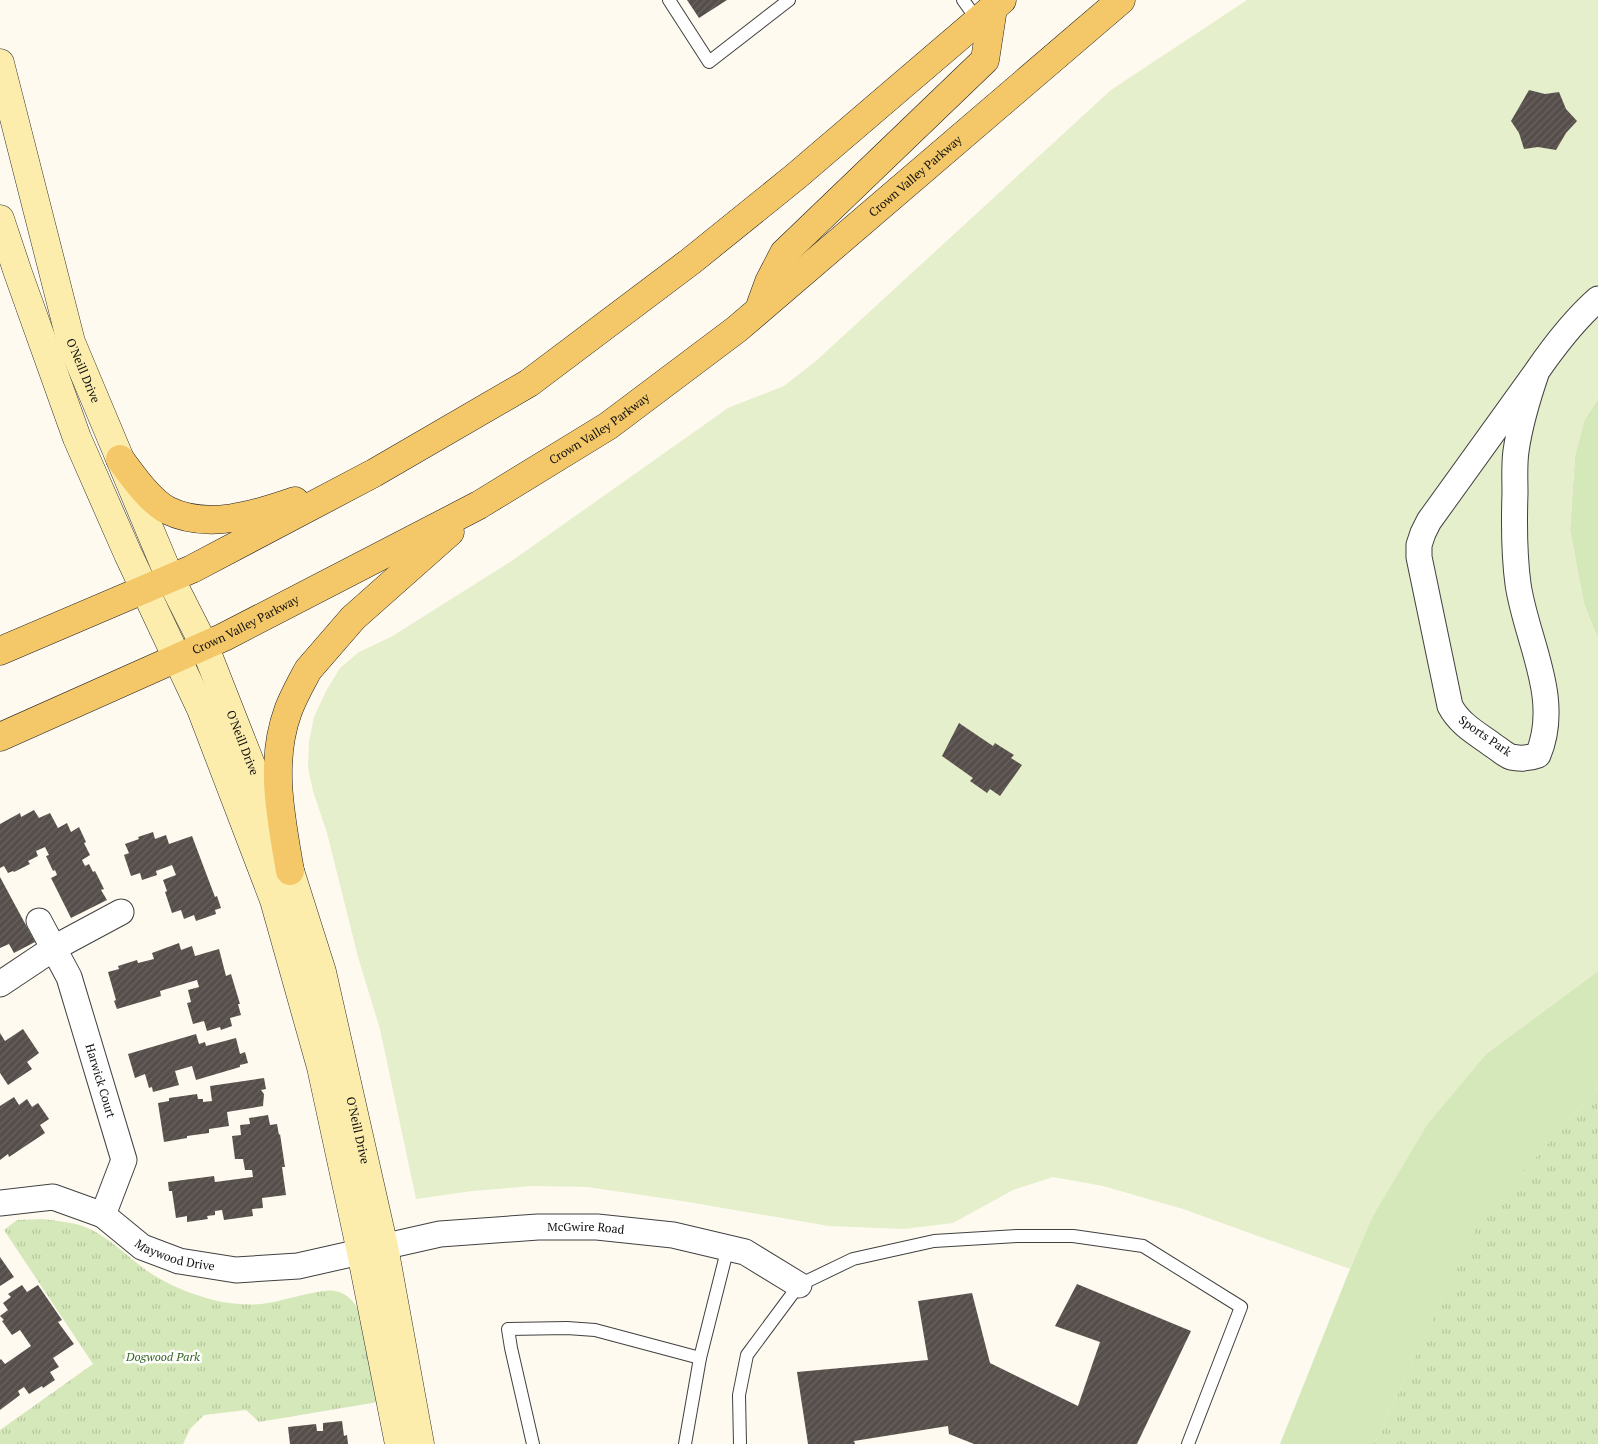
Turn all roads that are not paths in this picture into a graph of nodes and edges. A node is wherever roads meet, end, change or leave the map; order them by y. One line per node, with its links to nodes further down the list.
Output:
1 (668, 0): 2 (lane)
2 (788, 0)
3 (1121, 0): 8 (main road, Crown Valley Parkway)
4 (985, 6): 8 (main road); 11 (main road)
5 (0, 63): 10 (main road, O'Neill Drive)
6 (0, 219): 14 (main road, O'Neill Drive)
7 (1598, 298): 9 (street, Sports Park)
8 (758, 310): 12 (main road, Crown Valley Parkway)
9 (1537, 371): 9 (street, Sports Park)
10 (120, 459): 11 (main road); 13 (main road, O'Neill Drive)
11 (374, 473): 13 (main road)
12 (479, 505): 15 (main road, Crown Valley Parkway); 19 (main road)
13 (170, 578): 14 (main road); 15 (main road, O'Neill Drive)
14 (145, 589): 16 (main road); 17 (main road, O'Neill Drive)
15 (204, 646): 17 (main road, Crown Valley Parkway); 19 (main road, O'Neill Drive)
16 (0, 651)
17 (178, 658): 18 (main road, Crown Valley Parkway); 27 (main road, O'Neill Drive)
18 (0, 737)
19 (290, 871): 27 (main road, O'Neill Drive)
20 (121, 912): 22 (street)
21 (39, 921): 22 (street, Harwick Court)
22 (54, 948): 23 (street); 25 (street, Harwick Court)
23 (0, 984)
24 (0, 1203): 25 (street, Maywood Drive)
25 (103, 1216): 27 (street, Maywood Drive)
26 (728, 1247): 27 (street, McGwire Road); 28 (street, McGwire Road); 29 (lane)
27 (373, 1249): 30 (main road, O'Neill Drive); 31 (main road, O'Neill Drive)
28 (799, 1285): 34 (lane); 35 (lane)
29 (700, 1358): 32 (lane); 33 (lane)
30 (399, 1444)
31 (420, 1444)
32 (533, 1444)
33 (685, 1444)
34 (740, 1444)
35 (1188, 1444)

